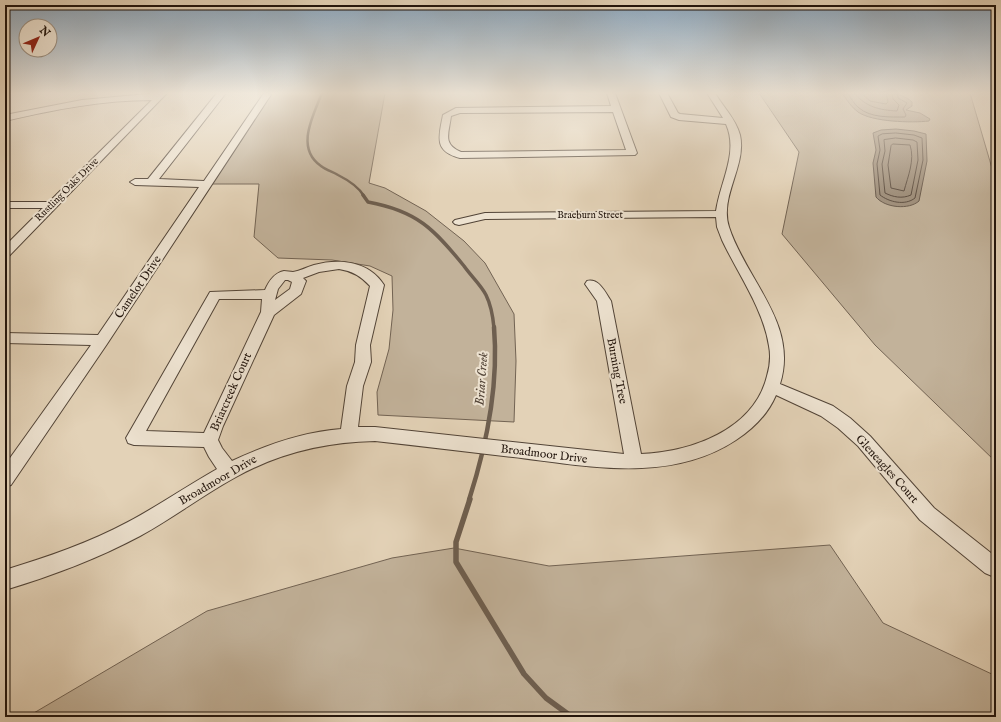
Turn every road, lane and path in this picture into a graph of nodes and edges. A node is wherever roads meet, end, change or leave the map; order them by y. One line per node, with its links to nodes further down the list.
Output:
1 (130, 127): 11 (street, Rustling Oaks Drive)
2 (195, 127): 8 (street)
3 (246, 127): 9 (street, Camelot Drive)
4 (446, 127): 5 (street)
5 (623, 127)
6 (731, 127): 13 (street, Broadmoor Drive)
7 (135, 182): 8 (street)
8 (150, 182): 9 (street)
9 (208, 184): 21 (street, Camelot Drive)
10 (5, 205): 11 (street)
11 (48, 209): 12 (street); 15 (street, Rustling Oaks Drive)
12 (5, 212)
13 (721, 214): 14 (street, Braeburn Street); 22 (street, Broadmoor Drive)
14 (459, 222)
15 (5, 253)
16 (295, 276): 18 (street, Briarcreek Court); 19 (street, Briarcreek Court); 23 (street)
17 (592, 284): 25 (street, Burning Tree)
18 (270, 294): 19 (street, Briarcreek Court); 24 (street)
19 (268, 312): 24 (street, Briarcreek Court)
20 (5, 338): 21 (street)
21 (102, 340): 27 (street, Camelot Drive)
22 (772, 387): 25 (street, Broadmoor Drive); 28 (street, Gleneagles Court)
23 (349, 434): 25 (street, Broadmoor Drive); 26 (street, Broadmoor Drive)
24 (210, 440): 26 (street, Briarcreek Court)
25 (634, 462)
26 (229, 471): 29 (street, Broadmoor Drive)
27 (5, 479)
28 (992, 566)
29 (5, 580)

